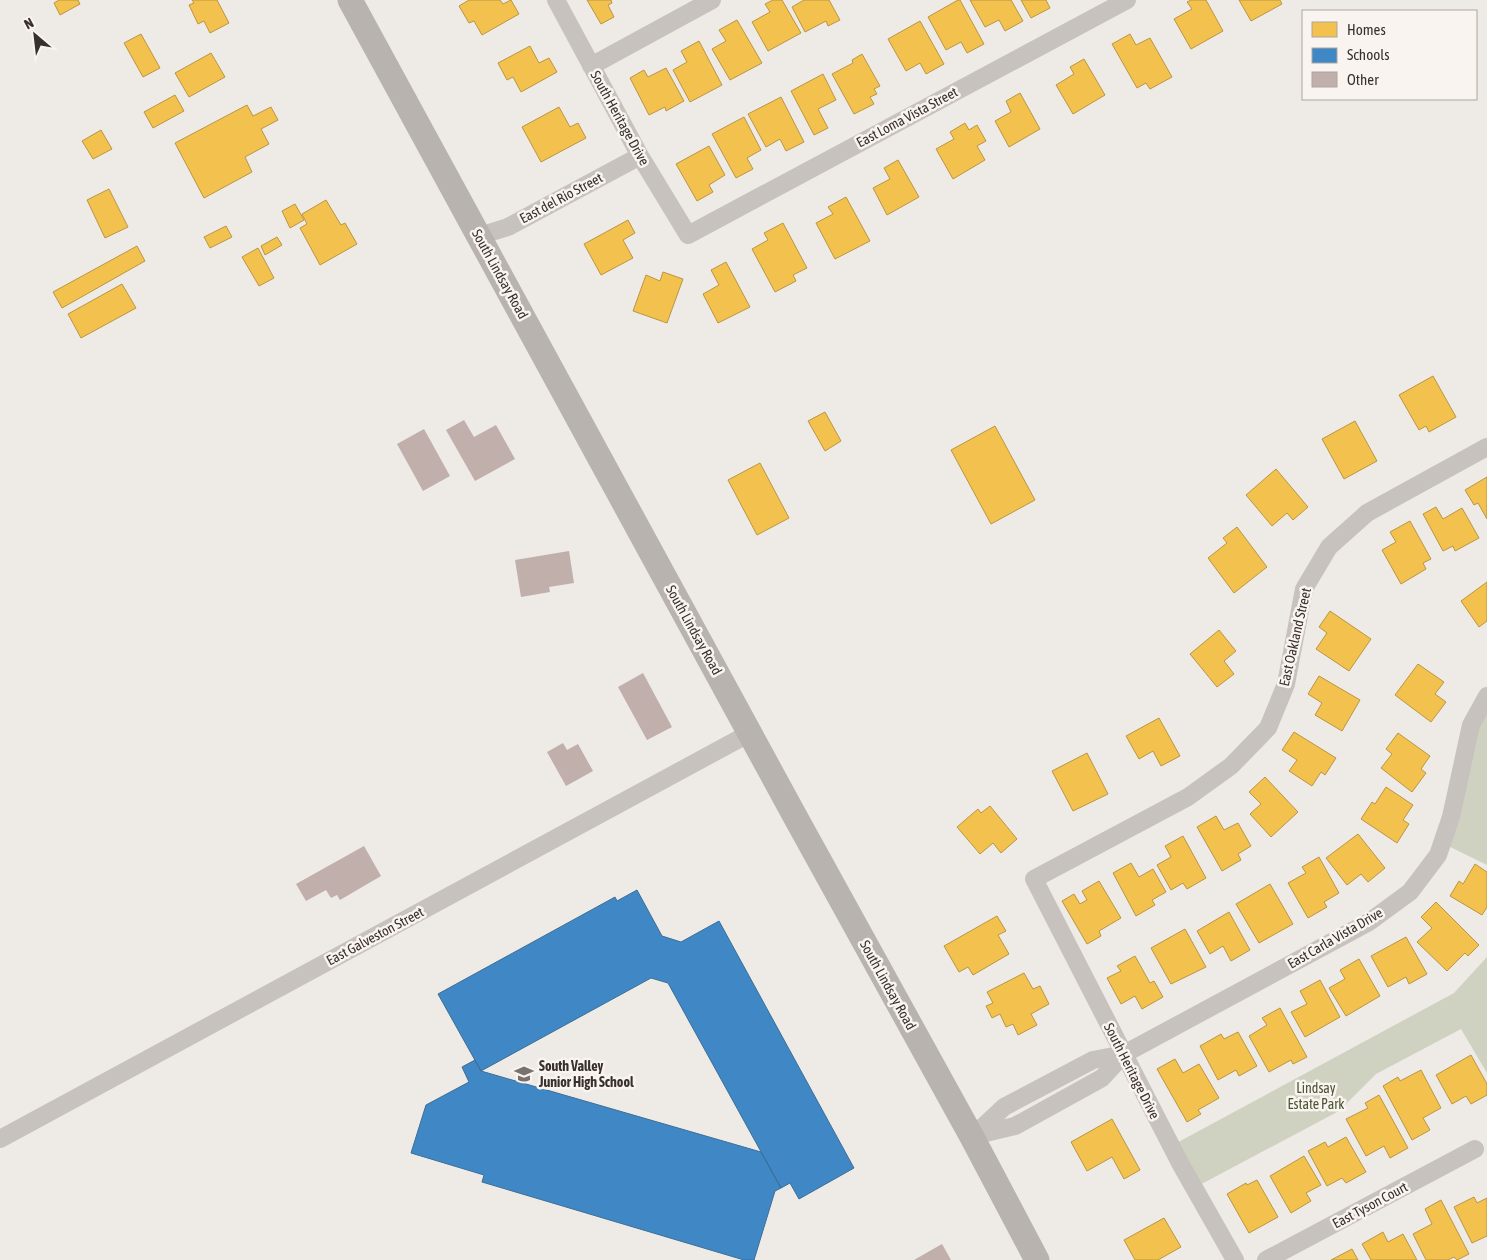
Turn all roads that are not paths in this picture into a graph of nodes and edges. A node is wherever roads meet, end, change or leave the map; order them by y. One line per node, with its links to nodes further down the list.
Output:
1 (350, 0): 8 (main road, South Lindsay Road)
2 (556, 0): 5 (street, South Heritage Drive)
3 (712, 0): 5 (street)
4 (1127, 0): 7 (street, East Loma Vista Street)
5 (590, 66): 6 (street, South Heritage Drive)
6 (640, 156): 7 (street, South Heritage Drive); 8 (street, East del Rio Street)
7 (688, 235)
8 (479, 236): 11 (main road, South Lindsay Road)
9 (1487, 447): 12 (street, East Oakland Street)
10 (1487, 696): 13 (street, East Carla Vista Drive)
11 (750, 733): 14 (main road, South Lindsay Road); 15 (street, East Galveston Street)
12 (1034, 879): 13 (street, South Heritage Drive)
13 (1124, 1054): 14 (street, East Carla Vista Drive); 18 (street, South Heritage Drive)
14 (972, 1136): 17 (main road, South Lindsay Road)
15 (0, 1140)
16 (1475, 1149): 19 (street, East Tyson Court)
17 (1037, 1260)
18 (1235, 1260)
19 (1266, 1260)

